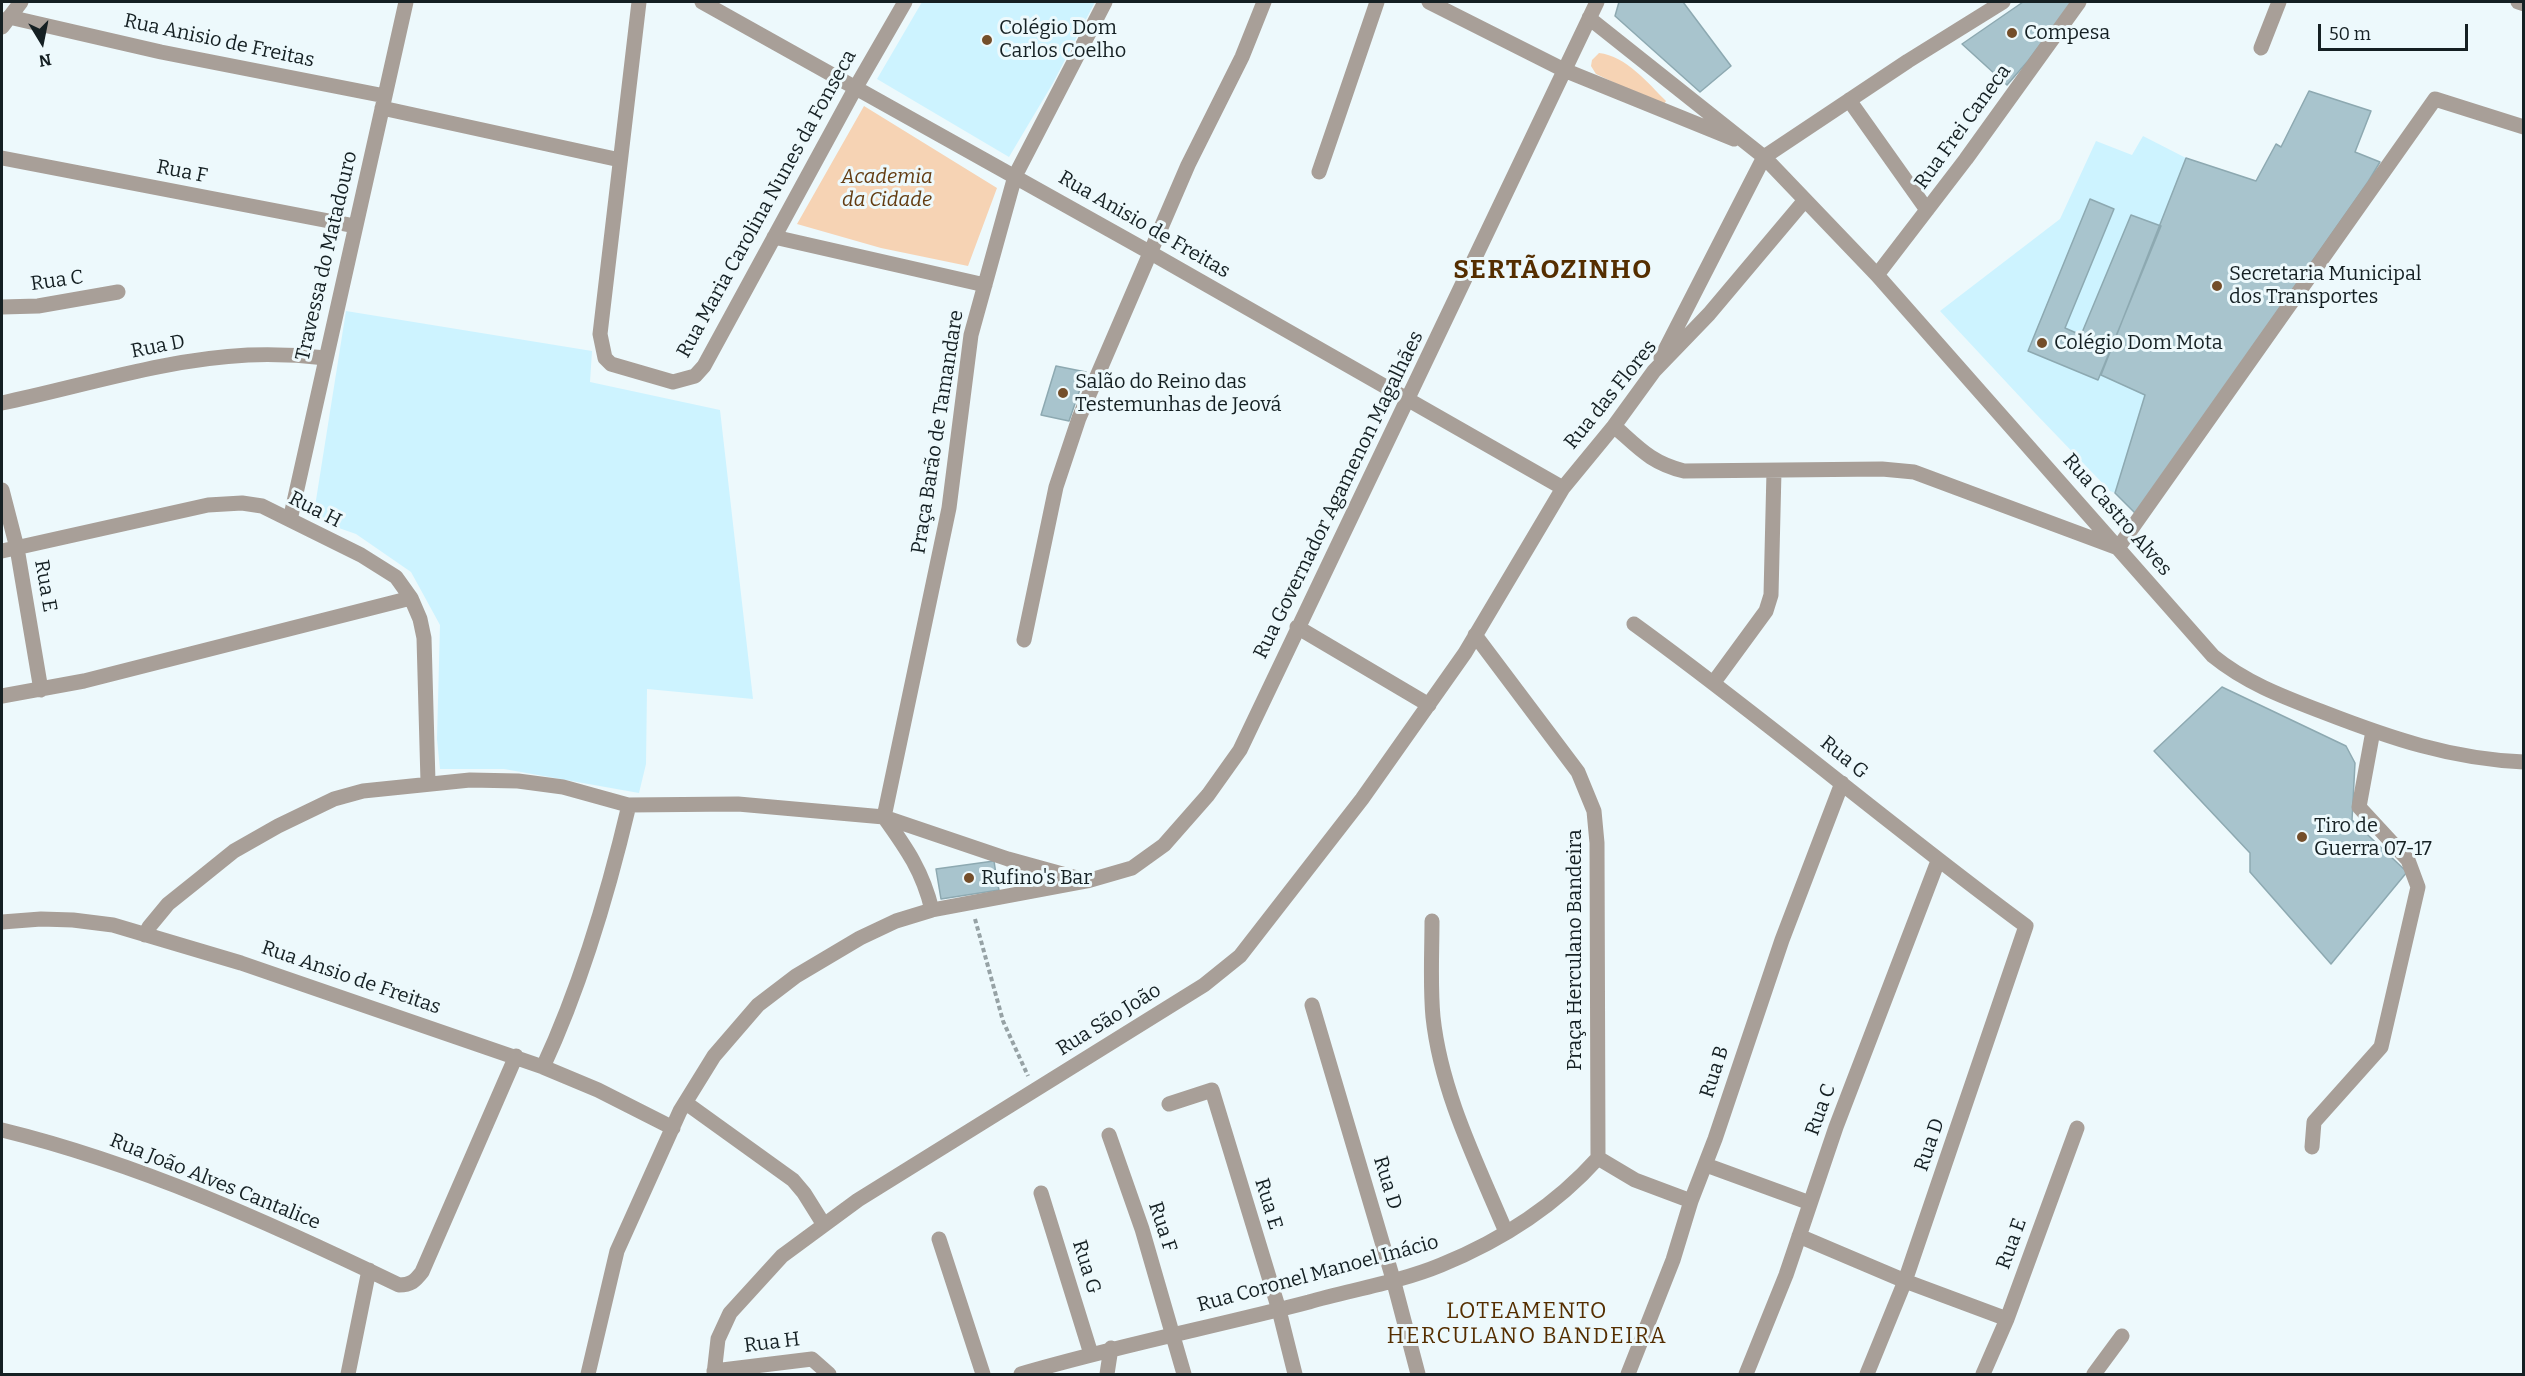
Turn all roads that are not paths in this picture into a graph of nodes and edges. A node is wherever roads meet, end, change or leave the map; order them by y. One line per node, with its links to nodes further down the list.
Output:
1 (21, 2): 17 (street)
2 (406, 2): 22 (street, Travessa do Matadouro)
3 (639, 2): 27 (street, Rua Maria Carolina Nunes da Fonseca)
4 (702, 2): 20 (street, Rua Anisio de Freitas)
5 (905, 2): 20 (street, Rua Maria Carolina Nunes da Fonseca)
6 (1105, 2): 29 (street, Praça Barão de Tamandare)
7 (1264, 2): 34 (street)
8 (1377, 2): 28 (street)
9 (1429, 2): 19 (street)
10 (1597, 2): 16 (street, Rua Governador Agamenon Magalhães)
11 (2003, 2): 21 (street)
12 (2079, 2): 31 (street, Rua Frei Caneca)
13 (2279, 2): 18 (street)
14 (2518, 2): 15 (street)
15 (2523, 4)
16 (1589, 18): 19 (street, Rua Governador Agamenon Magalhães); 24 (street, Rua Castro Alves)
17 (5, 22): 22 (street, Rua Anisio de Freitas)
18 (2261, 48)
19 (1564, 70): 24 (street); 41 (street, Rua Governador Agamenon Magalhães)
20 (856, 87): 29 (street, Rua Anisio de Freitas); 33 (street, Rua Maria Carolina Nunes da Fonseca)
21 (1848, 101): 25 (street); 31 (street)
22 (383, 102): 27 (street, Rua Anisio de Freitas); 32 (street, Travessa do Matadouro)
23 (2523, 127): 48 (street)
24 (1750, 146): 25 (street, Rua Castro Alves)
25 (1764, 157): 30 (street, Rua Castro Alves); 40 (street)
26 (2, 158): 32 (street, Rua F)
27 (620, 160): 33 (street, Rua Maria Carolina Nunes da Fonseca)
28 (1319, 172)
29 (1015, 176): 34 (street, Rua Anisio de Freitas); 36 (street, Praça Barão de Tamandare)
30 (1805, 200): 35 (street, Rua Castro Alves); 40 (street, Rua das Flores)
31 (1927, 210): 35 (street, Rua Frei Caneca)
32 (355, 226): 39 (street, Travessa do Matadouro)
33 (774, 237): 36 (street)
34 (1152, 252): 41 (street, Rua Anisio de Freitas); 54 (street)
35 (1877, 275): 48 (street, Rua Castro Alves)
36 (985, 285): 64 (street, Praça Barão de Tamandare)
37 (117, 292): 38 (street, Rua C)
38 (2, 307)
39 (326, 358): 42 (street, Rua D); 47 (street, Travessa do Matadouro)
40 (1654, 371): 43 (street, Rua das Flores)
41 (1407, 401): 45 (street, Rua Anisio de Freitas); 52 (street, Rua Governador Agamenon Magalhães)
42 (2, 403)
43 (1614, 426): 44 (street); 45 (street, Rua das Flores)
44 (1774, 471): 48 (street); 55 (street)
45 (1563, 488): 53 (street, Rua das Flores)
46 (2, 490): 49 (street, Rua E)
47 (290, 520): 49 (street, Rua H); 50 (street, Rua H)
48 (2118, 548): 59 (street, Rua Castro Alves)
49 (9, 550): 56 (street, Rua E)
50 (411, 598): 56 (street); 61 (street, Rua H)
51 (1634, 624): 55 (street, Rua G)
52 (1297, 627): 58 (street); 66 (street, Rua Governador Agamenon Magalhães)
53 (1475, 635): 58 (street, Rua São João); 82 (street, Praça Herculano Bandeira)
54 (1024, 640)
55 (1714, 682): 62 (street, Rua G)
56 (41, 690): 57 (street)
57 (2, 696)
58 (1429, 705): 87 (street, Rua São João)
59 (2373, 731): 60 (street, Rua Castro Alves); 81 (street)
60 (2523, 762)
61 (428, 782): 63 (street); 71 (street)
62 (1842, 783): 65 (street, Rua G); 83 (street, Rua B)
63 (629, 805): 64 (street); 74 (street)
64 (884, 817): 66 (street); 67 (street)
65 (1938, 861): 70 (street, Rua G); 86 (street, Rua C)
66 (1087, 881): 67 (street, Rua Governador Agamenon Magalhães)
67 (932, 910): 75 (street, Rua Governador Agamenon Magalhães)
68 (1432, 921): 88 (street)
69 (2, 922): 71 (street, Rua Ansio de Freitas)
70 (2026, 926): 93 (street, Rua D)
71 (145, 935): 73 (street, Rua Ansio de Freitas)
72 (1312, 1005): 92 (street, Rua D)
73 (516, 1056): 74 (street, Rua Ansio de Freitas); 91 (street, Rua João Alves Cantalice)
74 (543, 1067): 77 (street, Rua Ansio de Freitas)
75 (686, 1103): 77 (street, Rua Governador Agamenon Magalhães); 87 (street)
76 (1169, 1104): 94 (street, Rua E)
77 (673, 1128): 102 (street, Rua Governador Agamenon Magalhães)
78 (2077, 1128): 95 (street, Rua E)
79 (2, 1130): 91 (street, Rua João Alves Cantalice)
80 (1109, 1135): 96 (street, Rua F)
81 (2312, 1147)
82 (1598, 1158): 85 (street); 88 (street, Rua Coronel Manoel Inácio)
83 (1706, 1165): 85 (street, Rua B); 86 (street)
84 (1041, 1193): 99 (street, Rua G)
85 (1691, 1201): 110 (street, Rua B)
86 (1810, 1203): 89 (street, Rua C)
87 (824, 1225): 100 (street, Rua São João)
88 (1506, 1232): 92 (street, Rua Coronel Manoel Inácio)
89 (1799, 1236): 93 (street); 111 (street, Rua C)
90 (939, 1239): 104 (street)
91 (369, 1270): 101 (street)
92 (1393, 1279): 94 (street, Rua Coronel Manoel Inácio); 109 (street, Rua D)
93 (1905, 1281): 95 (street); 112 (street, Rua D)
94 (1279, 1310): 96 (street, Rua Coronel Manoel Inácio); 108 (street, Rua E)
95 (2007, 1319): 113 (street, Rua E)
96 (1172, 1334): 98 (street, Rua Coronel Manoel Inácio); 107 (street, Rua F)
97 (2122, 1336): 114 (street)
98 (1111, 1348): 99 (street, Rua Coronel Manoel Inácio); 106 (street)
99 (1091, 1354): 105 (street, Rua Coronel Manoel Inácio)
100 (714, 1373): 103 (street, Rua H)
101 (348, 1374)
102 (588, 1374)
103 (829, 1374)
104 (983, 1374)
105 (1021, 1374)
106 (1107, 1374)
107 (1184, 1374)
108 (1295, 1374)
109 (1418, 1374)
110 (1628, 1374)
111 (1746, 1374)
112 (1867, 1374)
113 (1983, 1374)
114 (2094, 1374)

